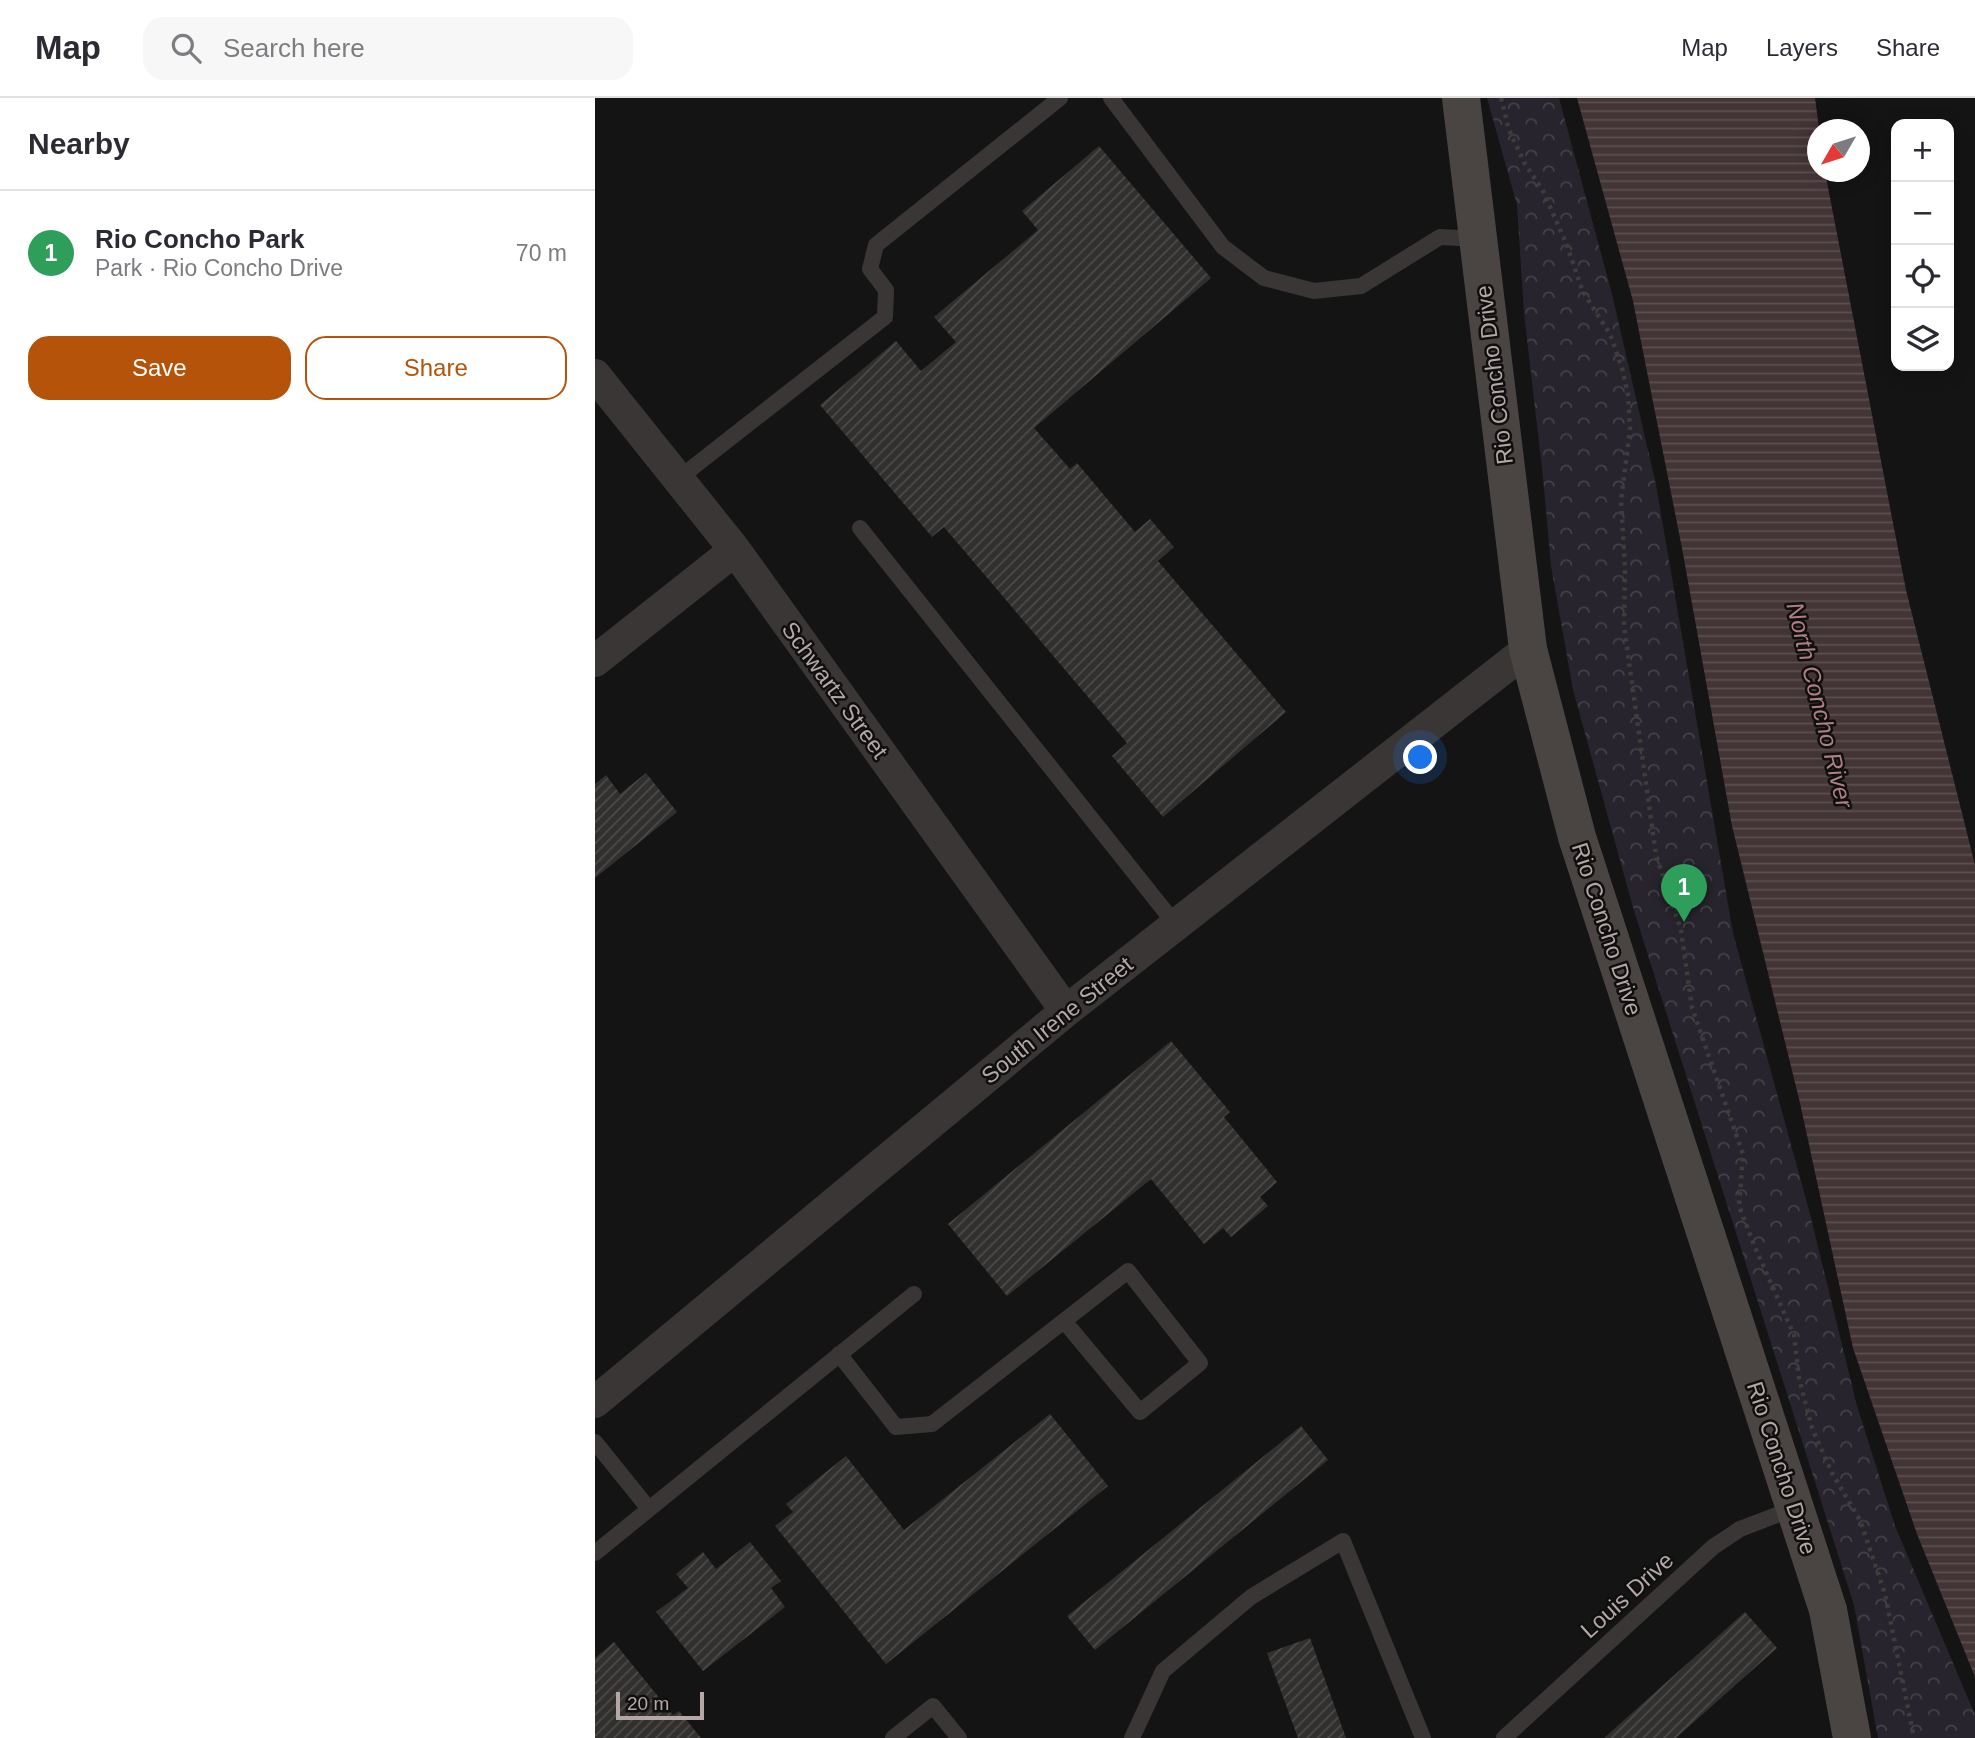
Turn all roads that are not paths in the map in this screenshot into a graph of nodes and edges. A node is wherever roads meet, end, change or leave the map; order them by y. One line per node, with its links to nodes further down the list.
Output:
1 (1060, 98): 6 (lane)
2 (1111, 98): 4 (lane)
3 (1461, 98): 4 (street, Rio Concho Drive)
4 (1478, 239): 9 (street, Rio Concho Drive)
5 (595, 375): 6 (street, Schwartz Street)
6 (678, 479): 8 (street, Schwartz Street)
7 (860, 528): 11 (lane)
8 (735, 550): 10 (street); 12 (street, Schwartz Street)
9 (1528, 649): 11 (street, South Irene Street); 18 (street, Rio Concho Drive)
10 (595, 661)
11 (1176, 925): 12 (street, South Irene Street)
12 (1066, 1011): 16 (street, South Irene Street)
13 (913, 1293): 15 (lane)
14 (1065, 1321): 14 (lane); 15 (lane)
15 (839, 1354): 19 (lane)
16 (595, 1402)
17 (595, 1442): 19 (lane)
18 (1795, 1508): 25 (lane, Louis Drive); 26 (street, Rio Concho Drive)
19 (649, 1509): 20 (lane)
20 (595, 1553)
21 (893, 1738): 22 (lane)
22 (959, 1738)
23 (1132, 1738): 24 (lane)
24 (1423, 1738)
25 (1504, 1738)
26 (1852, 1738)

